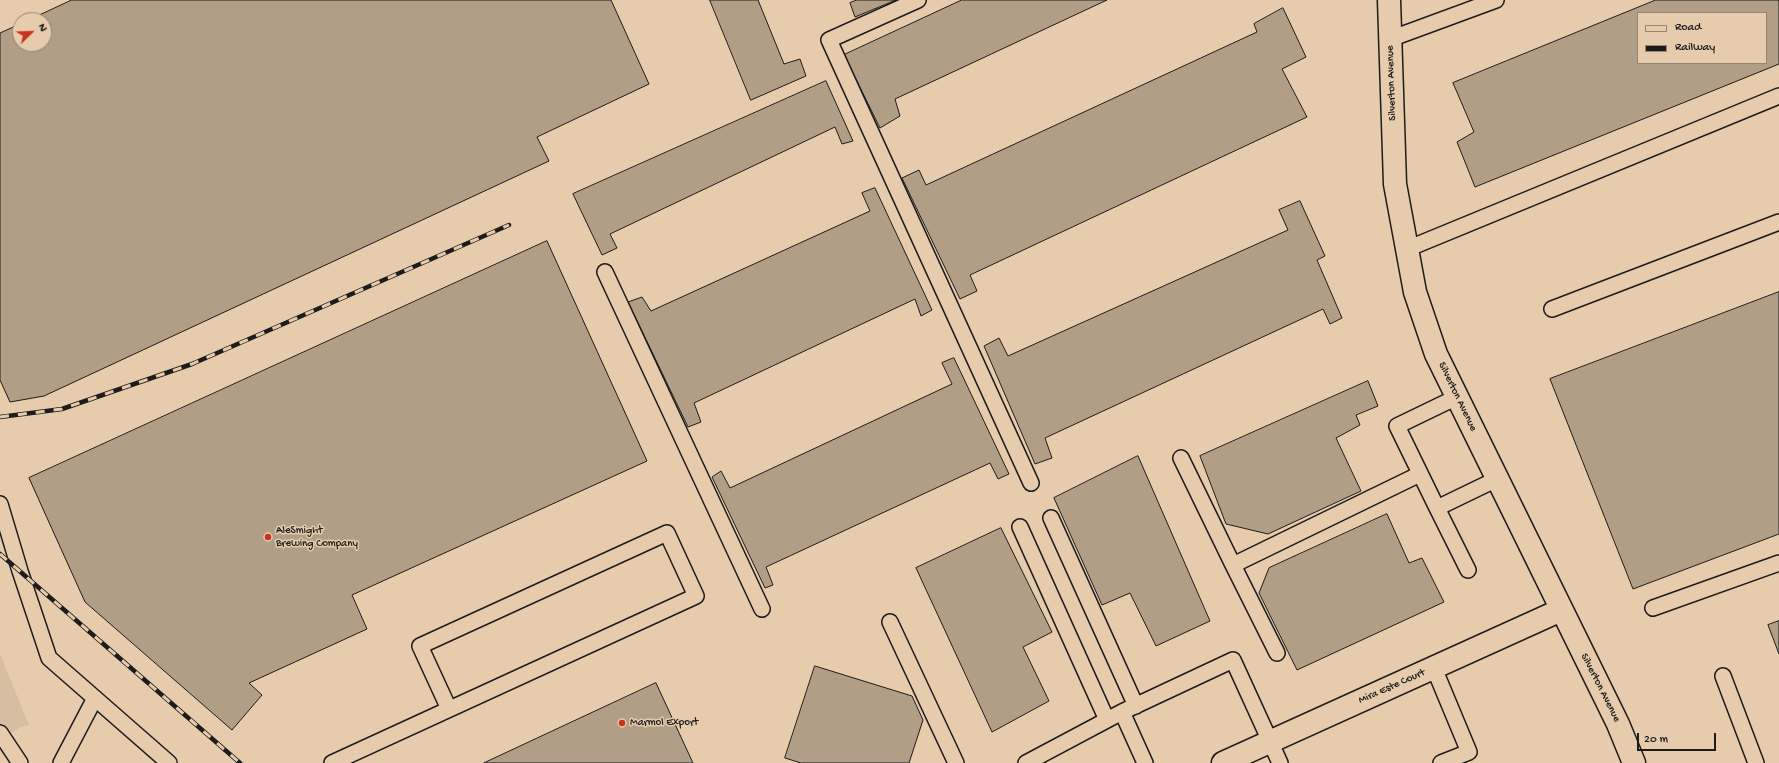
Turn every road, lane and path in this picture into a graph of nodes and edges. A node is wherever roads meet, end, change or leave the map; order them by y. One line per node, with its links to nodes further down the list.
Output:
1 (918, 0): 14 (lane)
2 (1389, 0): 4 (street, Silverton Avenue)
3 (1496, 0): 4 (lane)
4 (1390, 39): 7 (street, Silverton Avenue)
5 (1779, 96): 7 (lane)
6 (1779, 222): 9 (lane)
7 (1407, 249): 10 (street, Silverton Avenue)
8 (605, 272): 23 (lane)
9 (1552, 309)
10 (1457, 397): 12 (lane); 13 (street, Silverton Avenue)
11 (1181, 458): 20 (lane)
12 (1420, 474): 16 (lane); 20 (lane)
13 (1497, 478): 16 (lane); 24 (street, Silverton Avenue)
14 (1031, 483)
15 (0, 504): 29 (lane)
16 (1437, 508): 21 (lane)
17 (1051, 518): 30 (lane)
18 (1020, 527): 33 (lane)
19 (1779, 563): 22 (lane)
20 (1234, 565): 26 (lane)
21 (1468, 570)
22 (1653, 608)
23 (762, 609)
24 (1561, 610): 27 (street, Mira Este Court); 46 (street, Silverton Avenue)
25 (890, 622): 40 (lane)
26 (1277, 653)
27 (1434, 668): 35 (street, Mira Este Court); 45 (lane)
28 (1723, 676): 47 (lane)
29 (95, 698): 37 (lane); 38 (lane)
30 (1136, 706): 32 (lane); 35 (lane)
31 (449, 709): 31 (lane); 39 (lane)
32 (1122, 712): 33 (lane); 42 (lane)
33 (1107, 720): 41 (lane)
34 (0, 733): 36 (lane)
35 (1270, 742): 43 (street, Mira Este Court); 44 (lane)
36 (20, 763)
37 (61, 763)
38 (169, 763)
39 (332, 763)
40 (956, 763)
41 (1026, 763)
42 (1145, 763)
43 (1223, 763)
44 (1280, 763)
45 (1441, 763)
46 (1634, 763)
47 (1756, 763)

